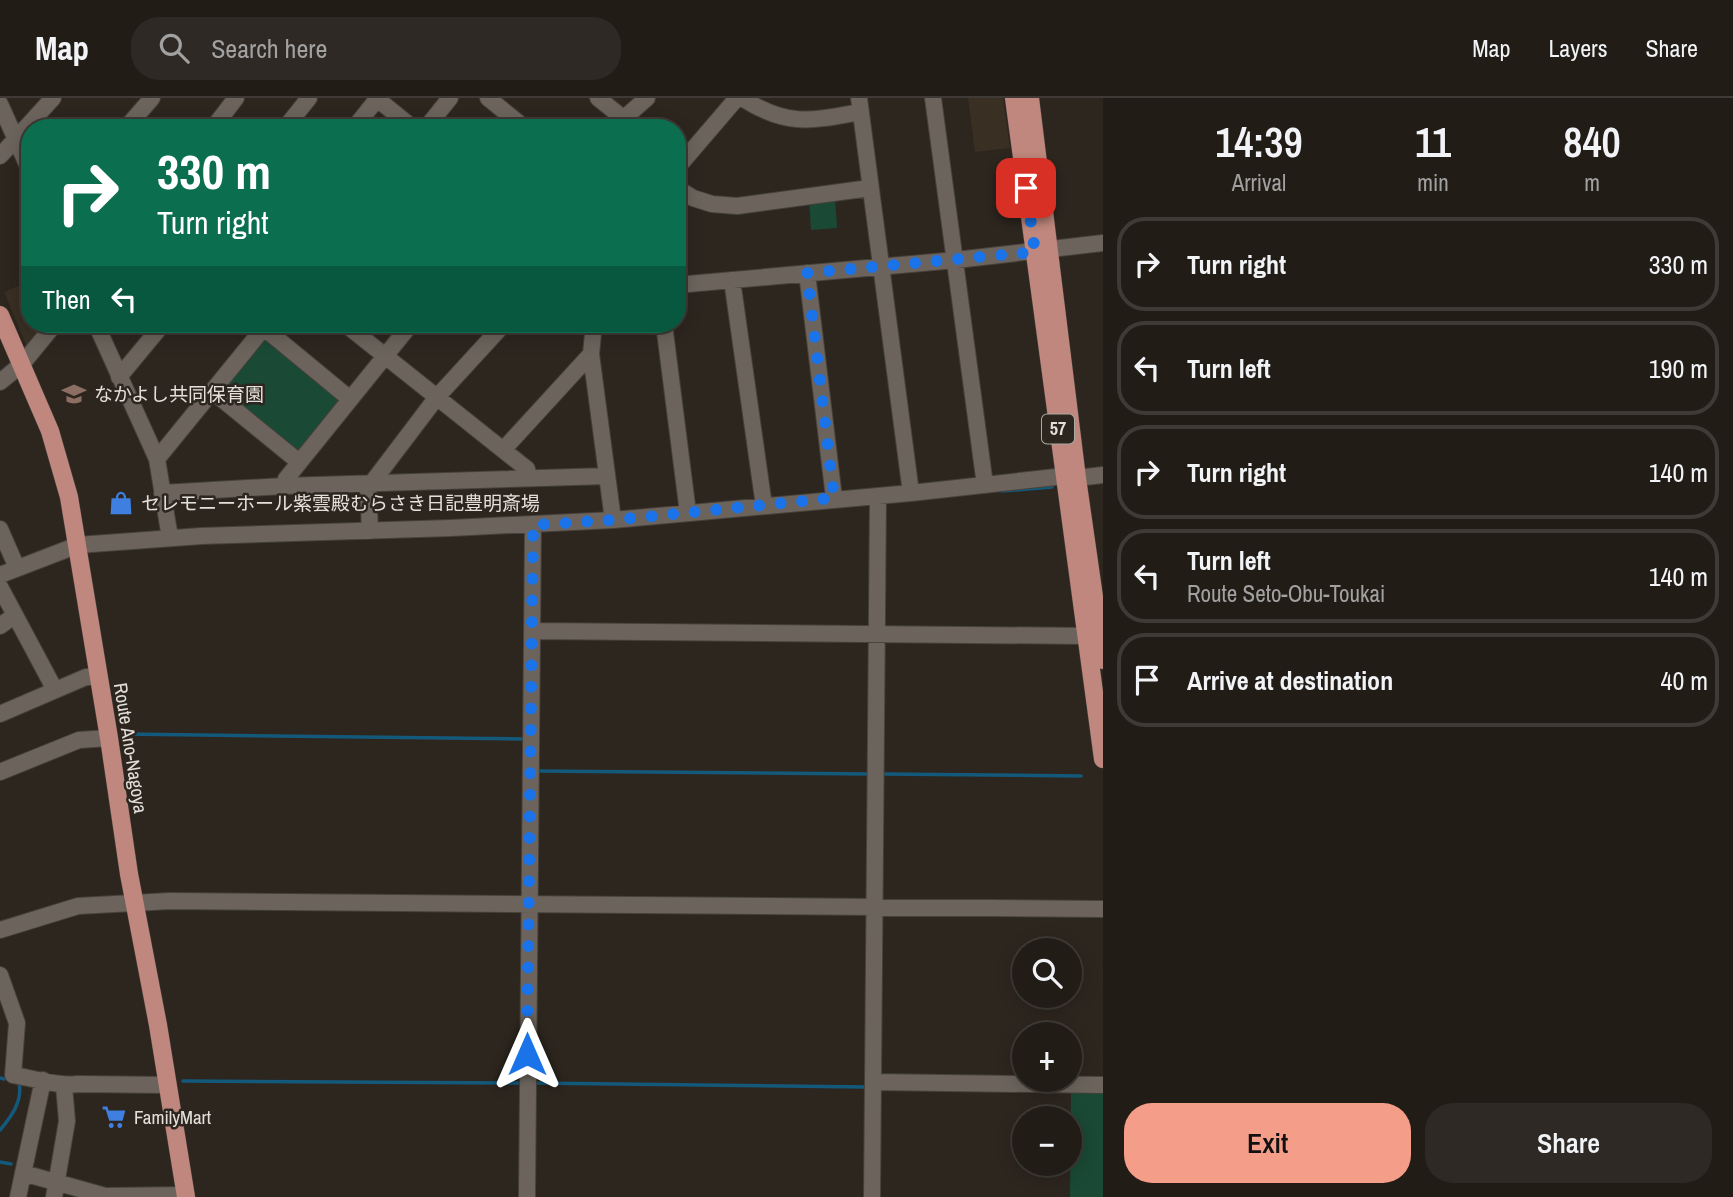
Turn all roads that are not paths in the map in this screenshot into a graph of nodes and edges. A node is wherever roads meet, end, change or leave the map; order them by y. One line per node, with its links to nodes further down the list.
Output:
1 (53, 98): 16 (street)
2 (152, 98): 17 (street)
3 (236, 98): 18 (street)
4 (309, 98): 19 (street)
5 (377, 98): 20 (street); 21 (street)
6 (450, 98): 22 (street)
7 (488, 98): 23 (street)
8 (598, 98): 24 (street)
9 (647, 98): 25 (street)
10 (740, 98): 15 (street); 30 (street)
11 (933, 98): 35 (street)
12 (1013, 98): 34 (main road, 57)
13 (1030, 98): 34 (main road, 57)
14 (0, 104): 27 (street)
15 (859, 105): 31 (street)
16 (34, 119)
17 (134, 119)
18 (220, 119)
19 (292, 119)
20 (361, 119)
21 (402, 119)
22 (433, 119)
23 (514, 119)
24 (616, 119)
25 (623, 119)
26 (21, 133): 27 (street)
27 (16, 139): 28 (street); 29 (street)
28 (21, 150)
29 (0, 156)
30 (686, 158)
31 (870, 188): 32 (street); 36 (street)
32 (686, 194)
33 (1103, 243): 34 (street)
34 (1042, 251): 35 (street); 64 (main road, 57)
35 (956, 260): 36 (street); 67 (street)
36 (880, 266): 37 (street); 70 (street)
37 (807, 273): 38 (street); 72 (street)
38 (732, 280): 39 (street); 73 (street)
39 (686, 284)
40 (0, 315): 53 (main road, Route Ano-Nagoya)
41 (48, 333): 53 (street)
42 (100, 333): 54 (street)
43 (156, 333): 54 (street)
44 (260, 333): 56 (street)
45 (274, 333): 58 (street)
46 (356, 333): 52 (street)
47 (404, 333): 52 (street)
48 (496, 333): 57 (street)
49 (593, 333): 51 (street)
50 (665, 333): 74 (street)
51 (591, 354): 59 (street); 62 (street)
52 (385, 356): 57 (street); 58 (street)
53 (22, 364): 55 (street); 80 (main road, Route Ano-Nagoya)
54 (119, 377): 60 (street)
55 (0, 382)
56 (212, 391): 60 (street); 61 (street)
57 (437, 397): 59 (street); 66 (street)
58 (350, 399): 61 (street)
59 (503, 450): 65 (street)
60 (157, 459): 69 (street)
61 (299, 462): 68 (street)
62 (607, 475): 65 (street); 75 (street)
63 (1103, 475): 64 (street)
64 (1071, 477): 67 (street); 88 (main road, 57); 89 (main road, 57)
65 (529, 478): 66 (street)
66 (369, 484): 68 (street); 78 (street)
67 (985, 485): 70 (street)
68 (284, 486): 69 (street)
69 (162, 493): 79 (street)
70 (911, 493): 71 (street)
71 (878, 496): 72 (street); 87 (street)
72 (834, 498): 73 (street)
73 (764, 506): 74 (street)
74 (688, 513): 75 (street)
75 (613, 520): 76 (street)
76 (533, 525): 78 (street); 86 (street)
77 (0, 529): 81 (street)
78 (370, 531): 79 (street)
79 (170, 538): 80 (street)
80 (78, 545): 81 (street); 90 (main road, Route Ano-Nagoya)
81 (17, 568): 82 (street)
82 (0, 575)
83 (0, 587): 84 (street)
84 (15, 615): 85 (street); 91 (street)
85 (0, 626)
86 (532, 631): 87 (street); 97 (street)
87 (878, 635): 88 (street); 98 (street)
88 (1087, 636): 94 (main road, 57)
89 (1103, 660)
90 (98, 677): 91 (street); 93 (main road, Route Ano-Nagoya)
91 (55, 690): 92 (street)
92 (0, 714)
93 (109, 738): 95 (street); 96 (main road, Route Ano-Nagoya)
94 (1103, 760)
95 (0, 772)
96 (134, 902): 97 (street); 100 (street); 104 (main road, Route Ano-Nagoya)
97 (528, 904): 98 (street); 111 (street)
98 (874, 906): 99 (street); 103 (street)
99 (1103, 909)
100 (0, 930)
101 (0, 975): 102 (street)
102 (43, 1080): 106 (street); 107 (street)
103 (873, 1082): 105 (street); 112 (street)
104 (167, 1084): 106 (street); 109 (main road, Route Ano-Nagoya)
105 (1103, 1085)
106 (64, 1086): 108 (street)
107 (23, 1173): 108 (street); 110 (street)
108 (55, 1190): 109 (street)
109 (186, 1196)
110 (18, 1197)
111 (527, 1197)
112 (872, 1197)

